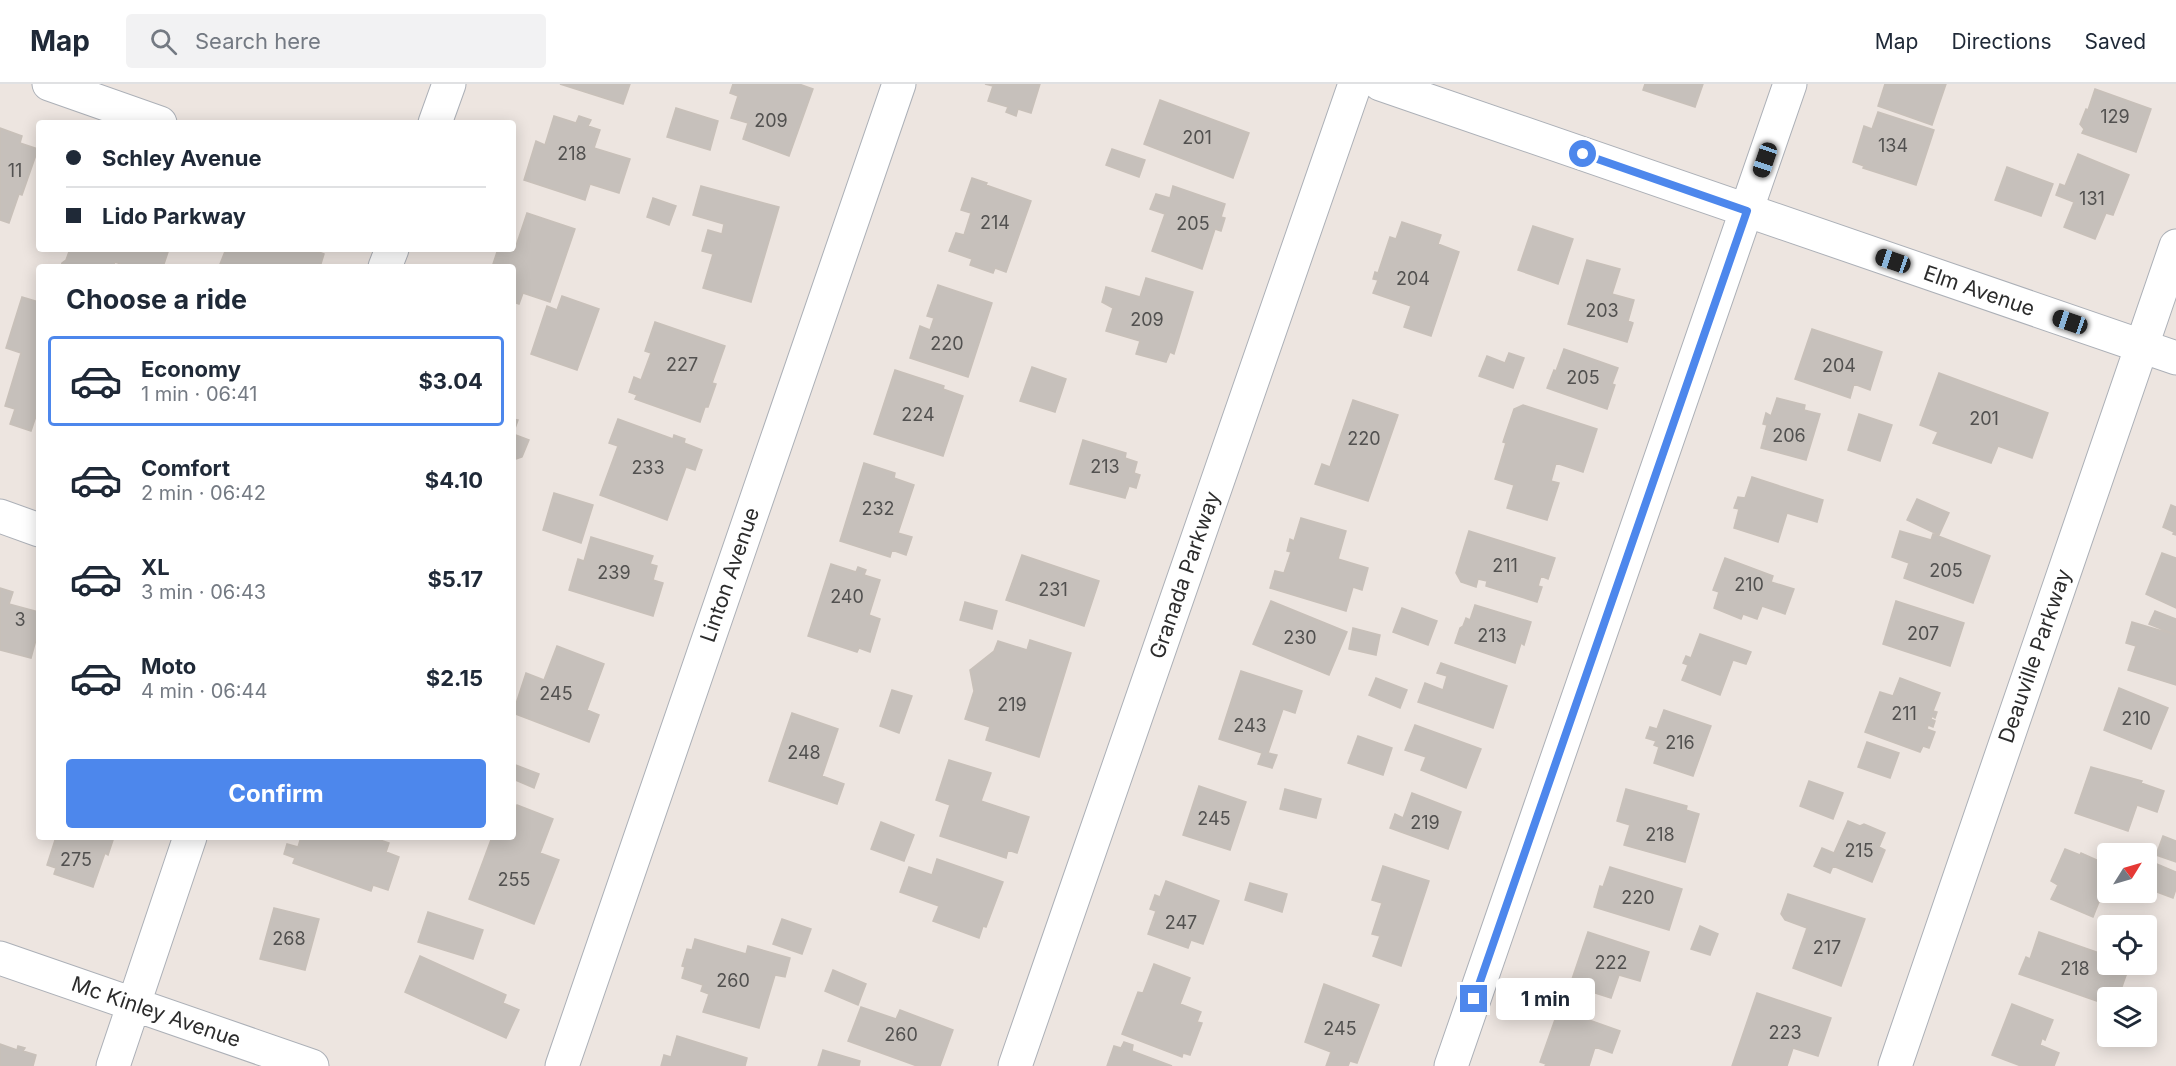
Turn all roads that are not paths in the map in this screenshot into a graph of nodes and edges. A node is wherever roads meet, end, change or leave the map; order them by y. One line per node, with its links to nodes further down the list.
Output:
1 (49, 84): 7 (street)
2 (448, 84): 8 (street)
3 (899, 84): 20 (street, Linton Avenue)
4 (1355, 84): 21 (street, Granada Parkway)
5 (1380, 84): 9 (street, Elm Avenue)
6 (1790, 84): 9 (street)
7 (151, 120)
8 (436, 120)
9 (1747, 211): 11 (street, Elm Avenue); 22 (street)
10 (2176, 246): 11 (street, Deauville Parkway)
11 (2141, 346): 12 (street, Elm Avenue); 23 (street, Deauville Parkway)
12 (2176, 358)
13 (0, 516): 14 (street)
14 (36, 529)
15 (189, 840): 17 (street)
16 (0, 958): 17 (street, Mc Kinley Avenue)
17 (134, 1006): 18 (street); 19 (street, Mc Kinley Avenue)
18 (113, 1066)
19 (312, 1066)
20 (561, 1066)
21 (1015, 1066)
22 (1451, 1066)
23 (1895, 1066)

